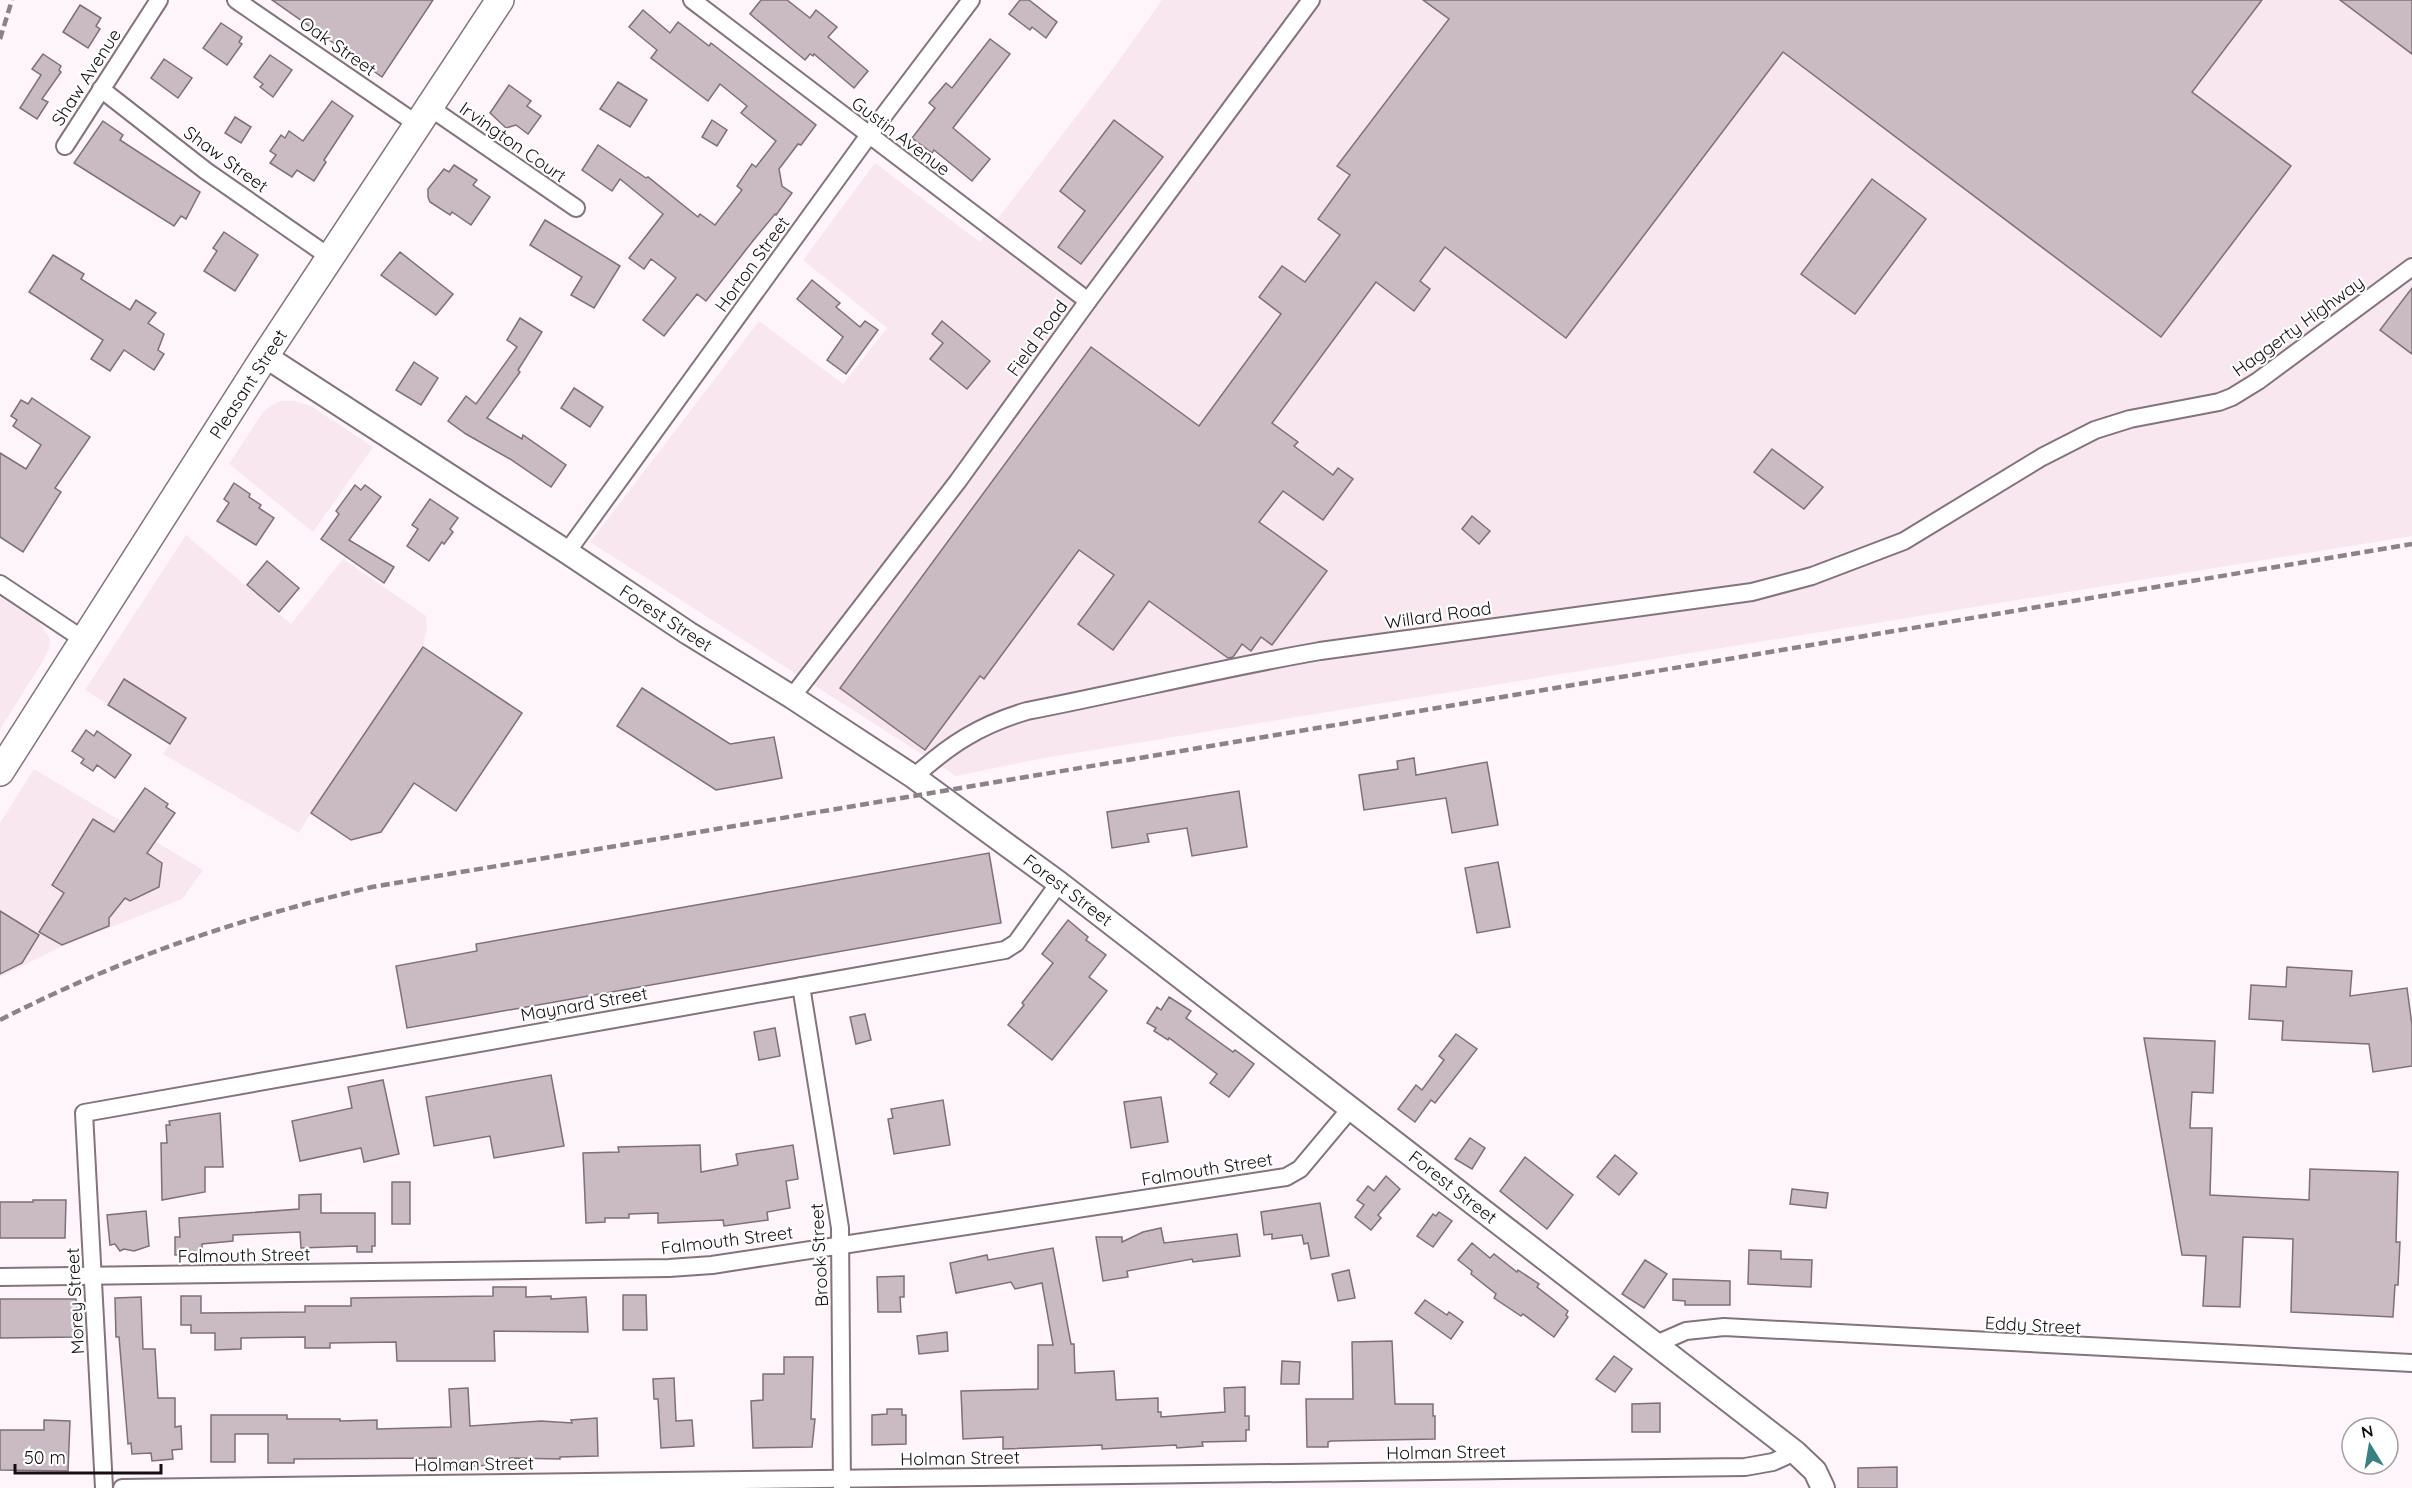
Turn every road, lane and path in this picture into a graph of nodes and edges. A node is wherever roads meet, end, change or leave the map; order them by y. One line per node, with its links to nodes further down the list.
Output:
1 (159, 0): 7 (street, Shaw Avenue)
2 (237, 0): 8 (street, Oak Street)
3 (500, 0): 8 (highway, Pleasant Street)
4 (692, 0): 9 (street, Gustin Avenue)
5 (971, 0): 9 (street, Horton Street)
6 (1311, 0): 14 (street, Field Road)
7 (100, 89): 10 (street, Shaw Avenue); 12 (street, Shaw Street)
8 (423, 115): 11 (street, Irvington Court); 12 (highway, Pleasant Street)
9 (868, 135): 14 (street, Gustin Avenue); 17 (street, Horton Street)
10 (65, 146)
11 (576, 208)
12 (331, 258): 15 (highway, Pleasant Street)
13 (2412, 267): 16 (street, Haggerty Highway)
14 (1088, 301): 20 (street, Field Road)
15 (265, 356): 17 (main road, Forest Street); 19 (highway, Pleasant Street)
16 (1970, 499): 22 (street, Willard Road)
17 (567, 552): 20 (main road, Forest Street)
18 (0, 584): 19 (street)
19 (84, 640): 21 (highway, Pleasant Street)
20 (792, 697): 22 (main road, Forest Street)
21 (0, 772)
22 (914, 777): 23 (main road, Forest Street)
23 (1059, 883): 24 (street, Maynard Street); 25 (main road, Forest Street)
24 (801, 986): 26 (street, Maynard Street); 27 (street, Brook Street)
25 (1351, 1108): 27 (street, Falmouth Street); 30 (main road, Forest Street)
26 (84, 1113): 28 (street, Morey Street)
27 (841, 1244): 28 (street, Falmouth Street); 34 (street, Brook Street)
28 (93, 1276): 29 (street, Falmouth Street); 35 (street, Morey Street)
29 (0, 1277)
30 (1656, 1344): 31 (street, Eddy Street); 32 (main road, Forest Street)
31 (2412, 1363)
32 (1795, 1452): 33 (street, Holman Street); 37 (main road, Forest Street)
33 (1364, 1480): 34 (street, Holman Street)
34 (842, 1483): 36 (street, Holman Street)
35 (104, 1488)
36 (122, 1488)
37 (1823, 1488)

